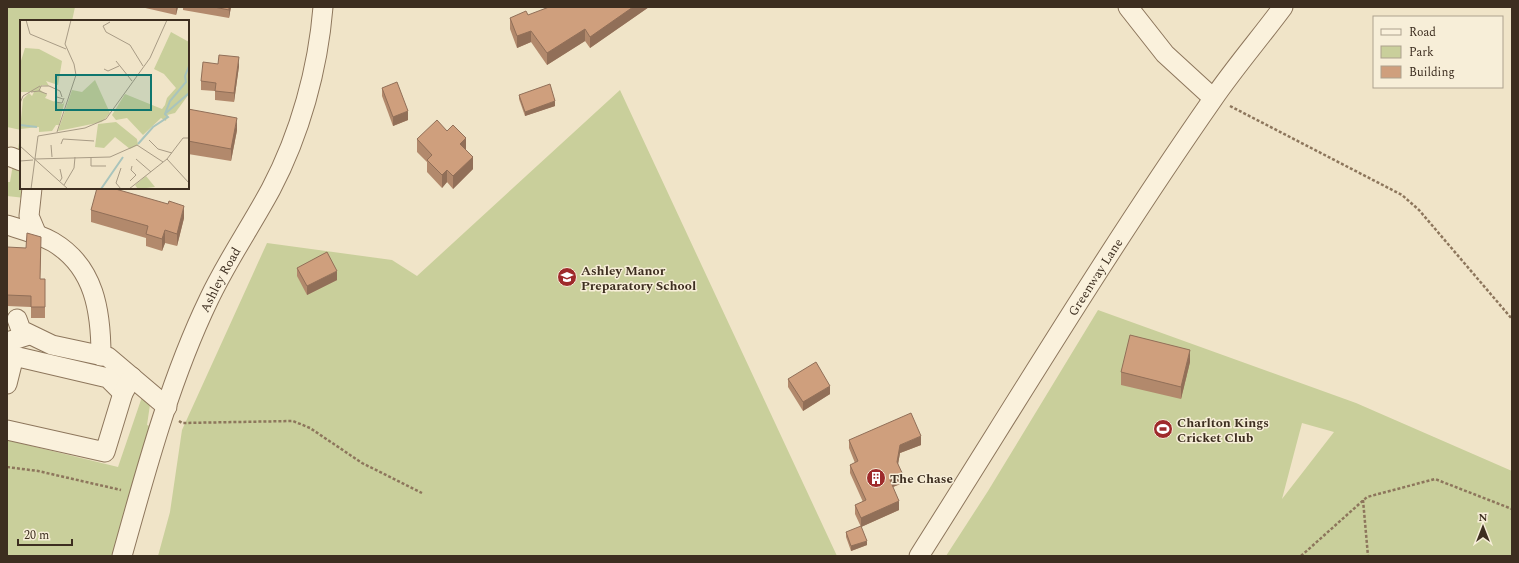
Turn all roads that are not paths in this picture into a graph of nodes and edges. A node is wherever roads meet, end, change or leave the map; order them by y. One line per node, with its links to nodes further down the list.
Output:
1 (323, 7): 14 (street, Ashley Road)
2 (1128, 7): 4 (street)
3 (1284, 7): 4 (street, Greenway Lane)
4 (1213, 98): 17 (street, Greenway Lane)
5 (32, 189): 7 (street)
6 (7, 225): 7 (street)
7 (37, 235): 11 (street)
8 (17, 319): 9 (street)
9 (29, 335): 10 (street); 11 (street)
10 (7, 342)
11 (101, 356): 13 (street)
12 (7, 380): 13 (street)
13 (128, 385): 14 (street); 15 (street)
14 (166, 408): 16 (street, Ashley Road)
15 (7, 430)
16 (122, 556)
17 (919, 556)

